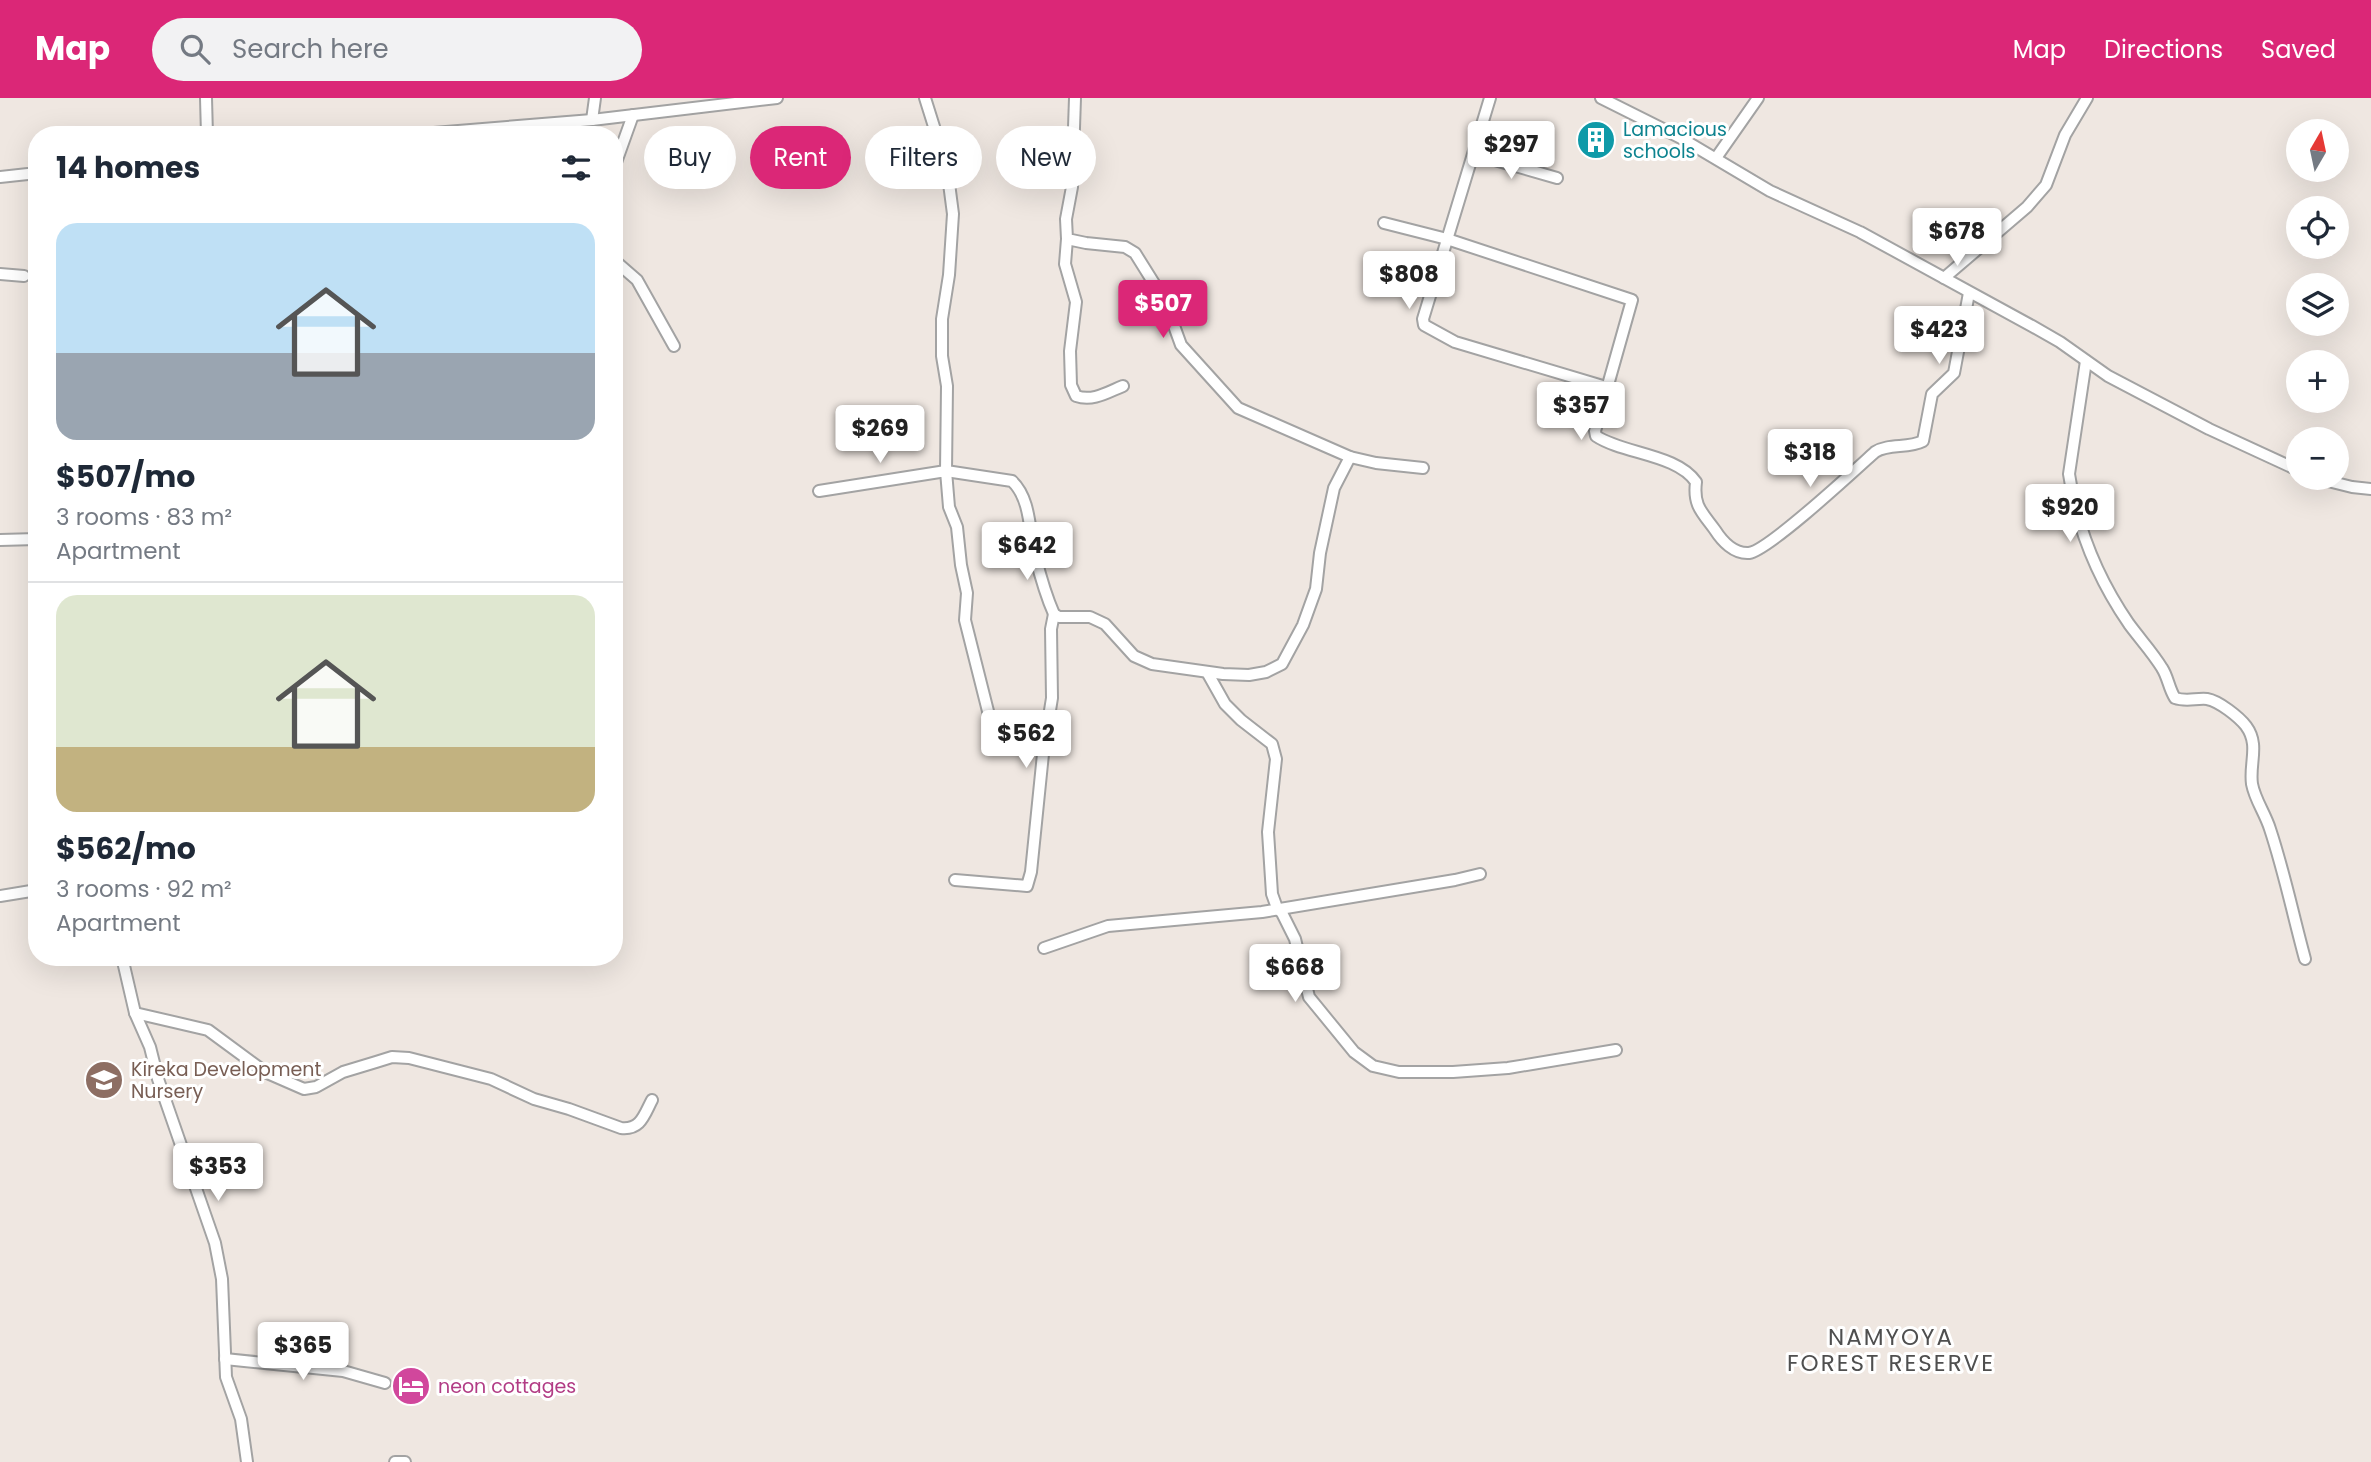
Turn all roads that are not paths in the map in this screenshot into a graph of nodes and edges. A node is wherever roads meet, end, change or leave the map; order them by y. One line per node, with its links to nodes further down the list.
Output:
1 (206, 98): 12 (street)
2 (596, 98): 11 (street)
3 (778, 98): 10 (street)
4 (925, 98): 35 (street)
5 (1074, 98): 21 (street)
6 (1490, 98): 15 (street)
7 (1601, 98): 16 (street)
8 (1758, 98): 16 (street)
9 (2087, 98): 26 (street)
10 (633, 115): 11 (street); 14 (street)
11 (592, 120): 13 (street)
12 (207, 126)
13 (519, 126)
14 (623, 142)
15 (1474, 154): 19 (street); 22 (street)
16 (1716, 158): 26 (street)
17 (28, 174): 18 (street)
18 (0, 177)
19 (1557, 178)
20 (1384, 223): 22 (street)
21 (1066, 239): 30 (street); 32 (street)
22 (1447, 239): 31 (street); 31 (street)
23 (623, 268): 28 (street)
24 (0, 274): 25 (street)
25 (24, 276)
26 (1944, 278): 27 (street)
27 (1969, 293): 29 (street); 31 (street)
28 (674, 346)
29 (2086, 361): 33 (street); 50 (street)
30 (1123, 386)
31 (1606, 387)
32 (1350, 457): 34 (street); 42 (street)
33 (2286, 464)
34 (1423, 468)
35 (946, 471): 38 (street); 41 (street); 43 (street)
36 (2349, 486): 37 (street)
37 (2371, 489)
38 (819, 491)
39 (28, 539): 40 (street)
40 (0, 540)
41 (1054, 614): 42 (street); 43 (street)
42 (1208, 672): 48 (street)
43 (1044, 746): 45 (street)
44 (1480, 874): 48 (street)
45 (955, 880)
46 (28, 891): 47 (street)
47 (0, 896)
48 (1277, 908): 49 (street); 53 (street)
49 (1044, 947)
50 (2305, 959)
51 (124, 966): 52 (street)
52 (135, 1013): 54 (street); 55 (street)
53 (1616, 1050)
54 (652, 1100)
55 (225, 1359): 56 (street); 57 (street)
56 (385, 1383)
57 (247, 1462)
58 (395, 1462): 59 (street)
59 (405, 1462)

